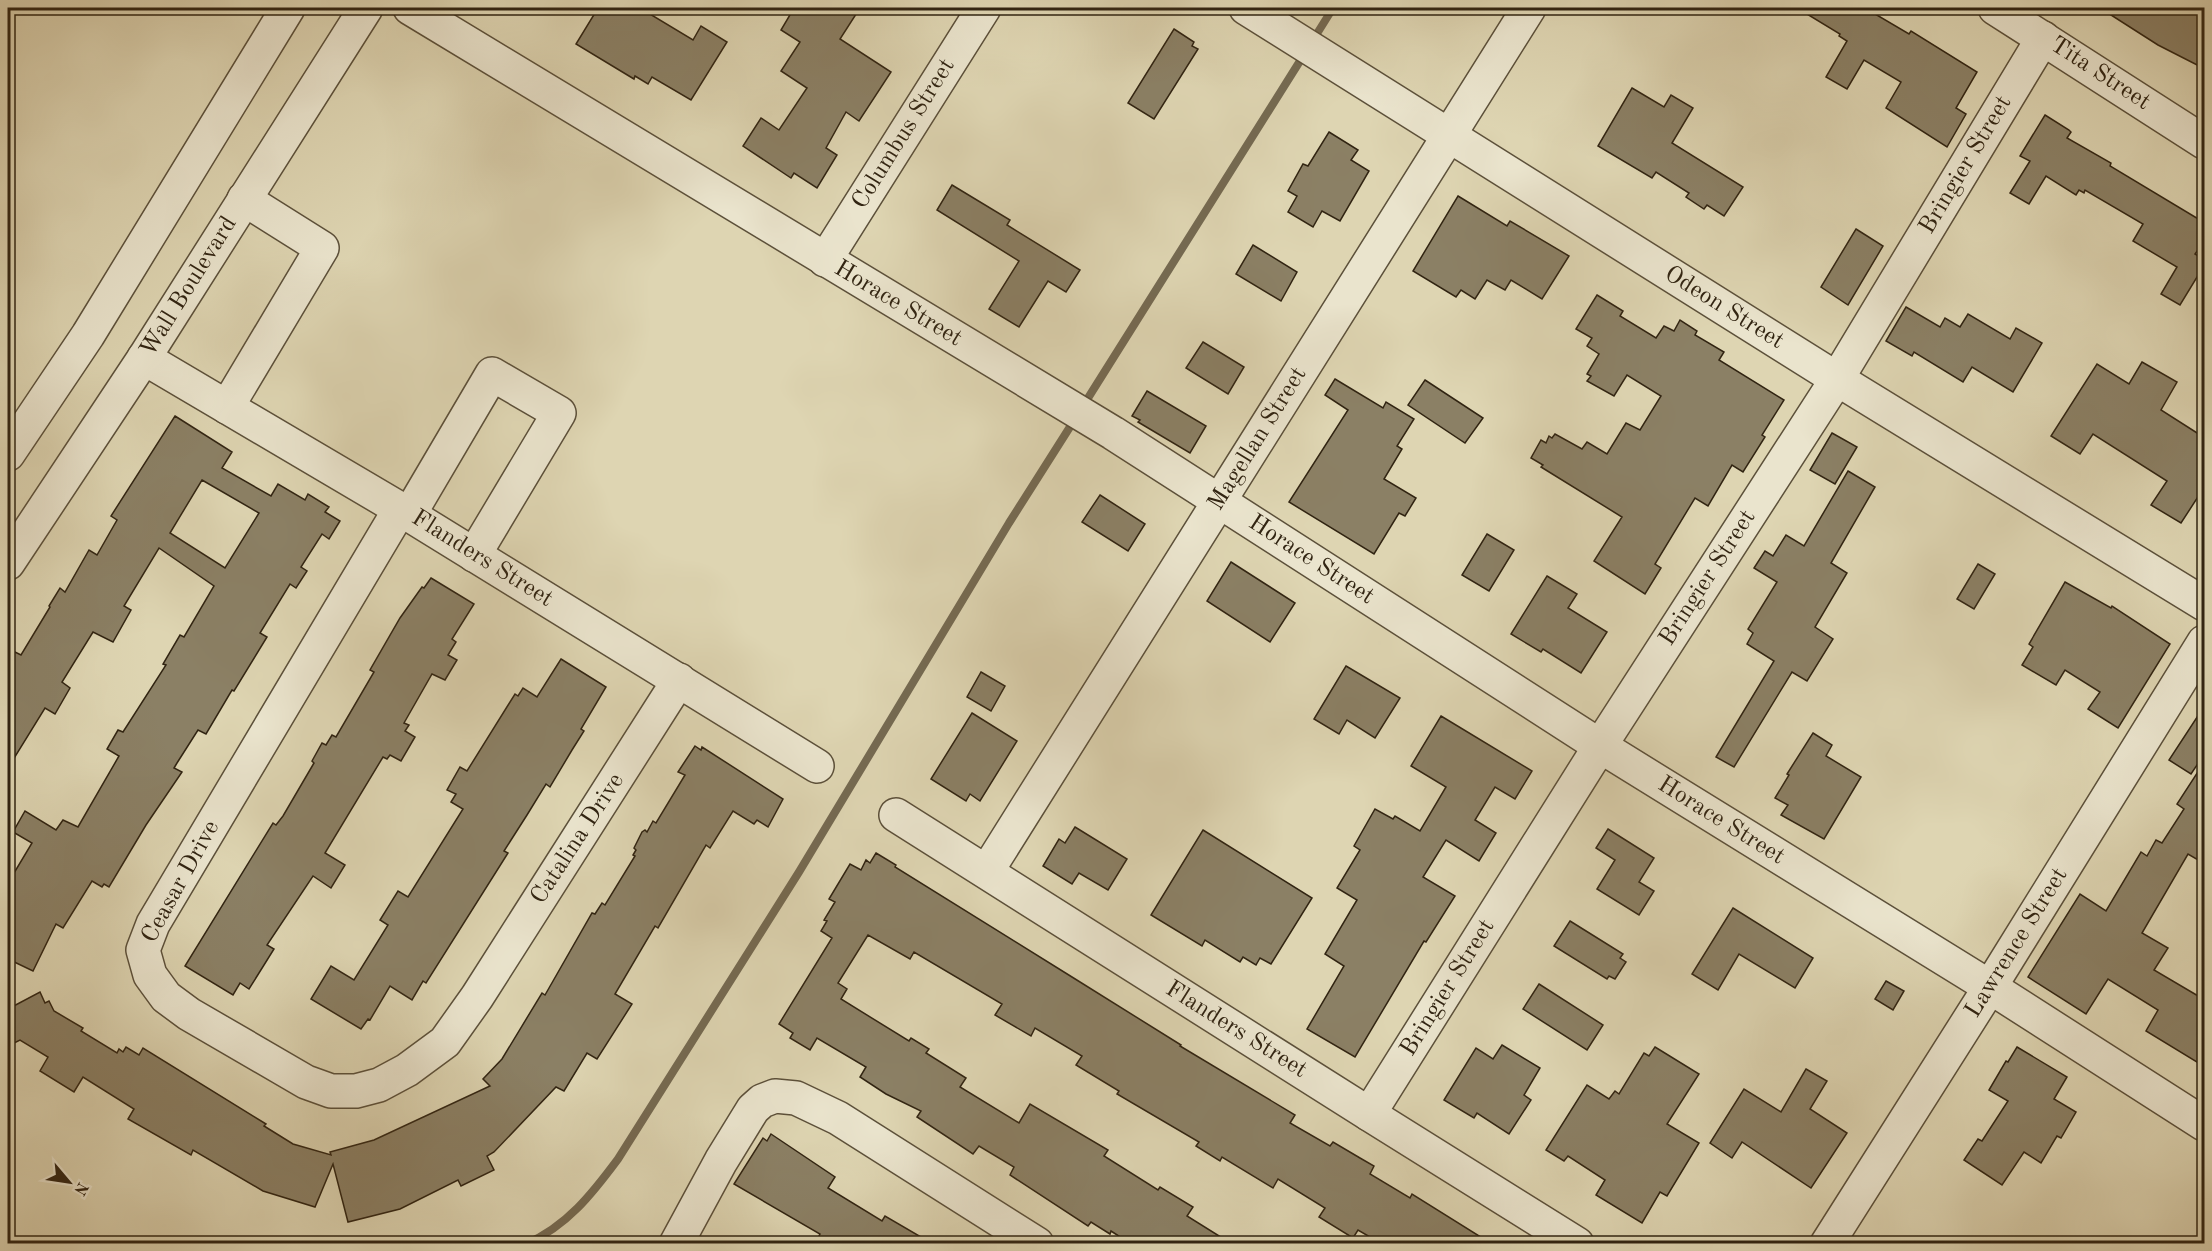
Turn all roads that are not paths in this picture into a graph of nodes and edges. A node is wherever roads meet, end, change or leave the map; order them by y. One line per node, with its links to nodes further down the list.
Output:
1 (288, 8): 16 (street)
2 (366, 8): 11 (street, Wall Boulevard)
3 (410, 8): 12 (street, Horace Street)
4 (984, 8): 12 (street, Columbus Street)
5 (1246, 8): 9 (street, Odeon Street)
6 (1529, 8): 9 (street, Magellan Street)
7 (1995, 8): 8 (street, Tita Street)
8 (2043, 38): 10 (street, Tita Street); 14 (street, Bringier Street)
9 (1450, 135): 14 (street, Odeon Street); 17 (street, Magellan Street)
10 (2205, 141)
11 (244, 199): 13 (street, Wall Boulevard); 15 (street)
12 (825, 260): 17 (street, Horace Street)
13 (144, 358): 15 (street, Flanders Street); 20 (street, Wall Boulevard)
14 (1837, 379): 21 (street, Odeon Street); 24 (street, Bringier Street)
15 (227, 407): 18 (street, Flanders Street)
16 (8, 454)
17 (1219, 501): 24 (street, Horace Street); 27 (street, Magellan Street)
18 (404, 512): 19 (street, Flanders Street); 19 (street, Ceasar Drive); 29 (street, Ceasar Drive)
19 (474, 555): 23 (street, Flanders Street)
20 (8, 563)
21 (2205, 604)
22 (2205, 642): 28 (street, Lawrence Street)
23 (679, 680): 25 (street, Flanders Street); 29 (street, Catalina Drive)
24 (1600, 746): 28 (street, Horace Street); 30 (street, Bringier Street)
25 (817, 766)
26 (896, 815): 27 (street, Flanders Street)
27 (987, 871): 30 (street, Flanders Street)
28 (1990, 987): 31 (street, Horace Street); 35 (street, Lawrence Street)
29 (477, 997)
30 (1369, 1114): 34 (street, Flanders Street)
31 (2205, 1124)
32 (676, 1244): 33 (street)
33 (1037, 1244)
34 (1577, 1244)
35 (1827, 1244)

